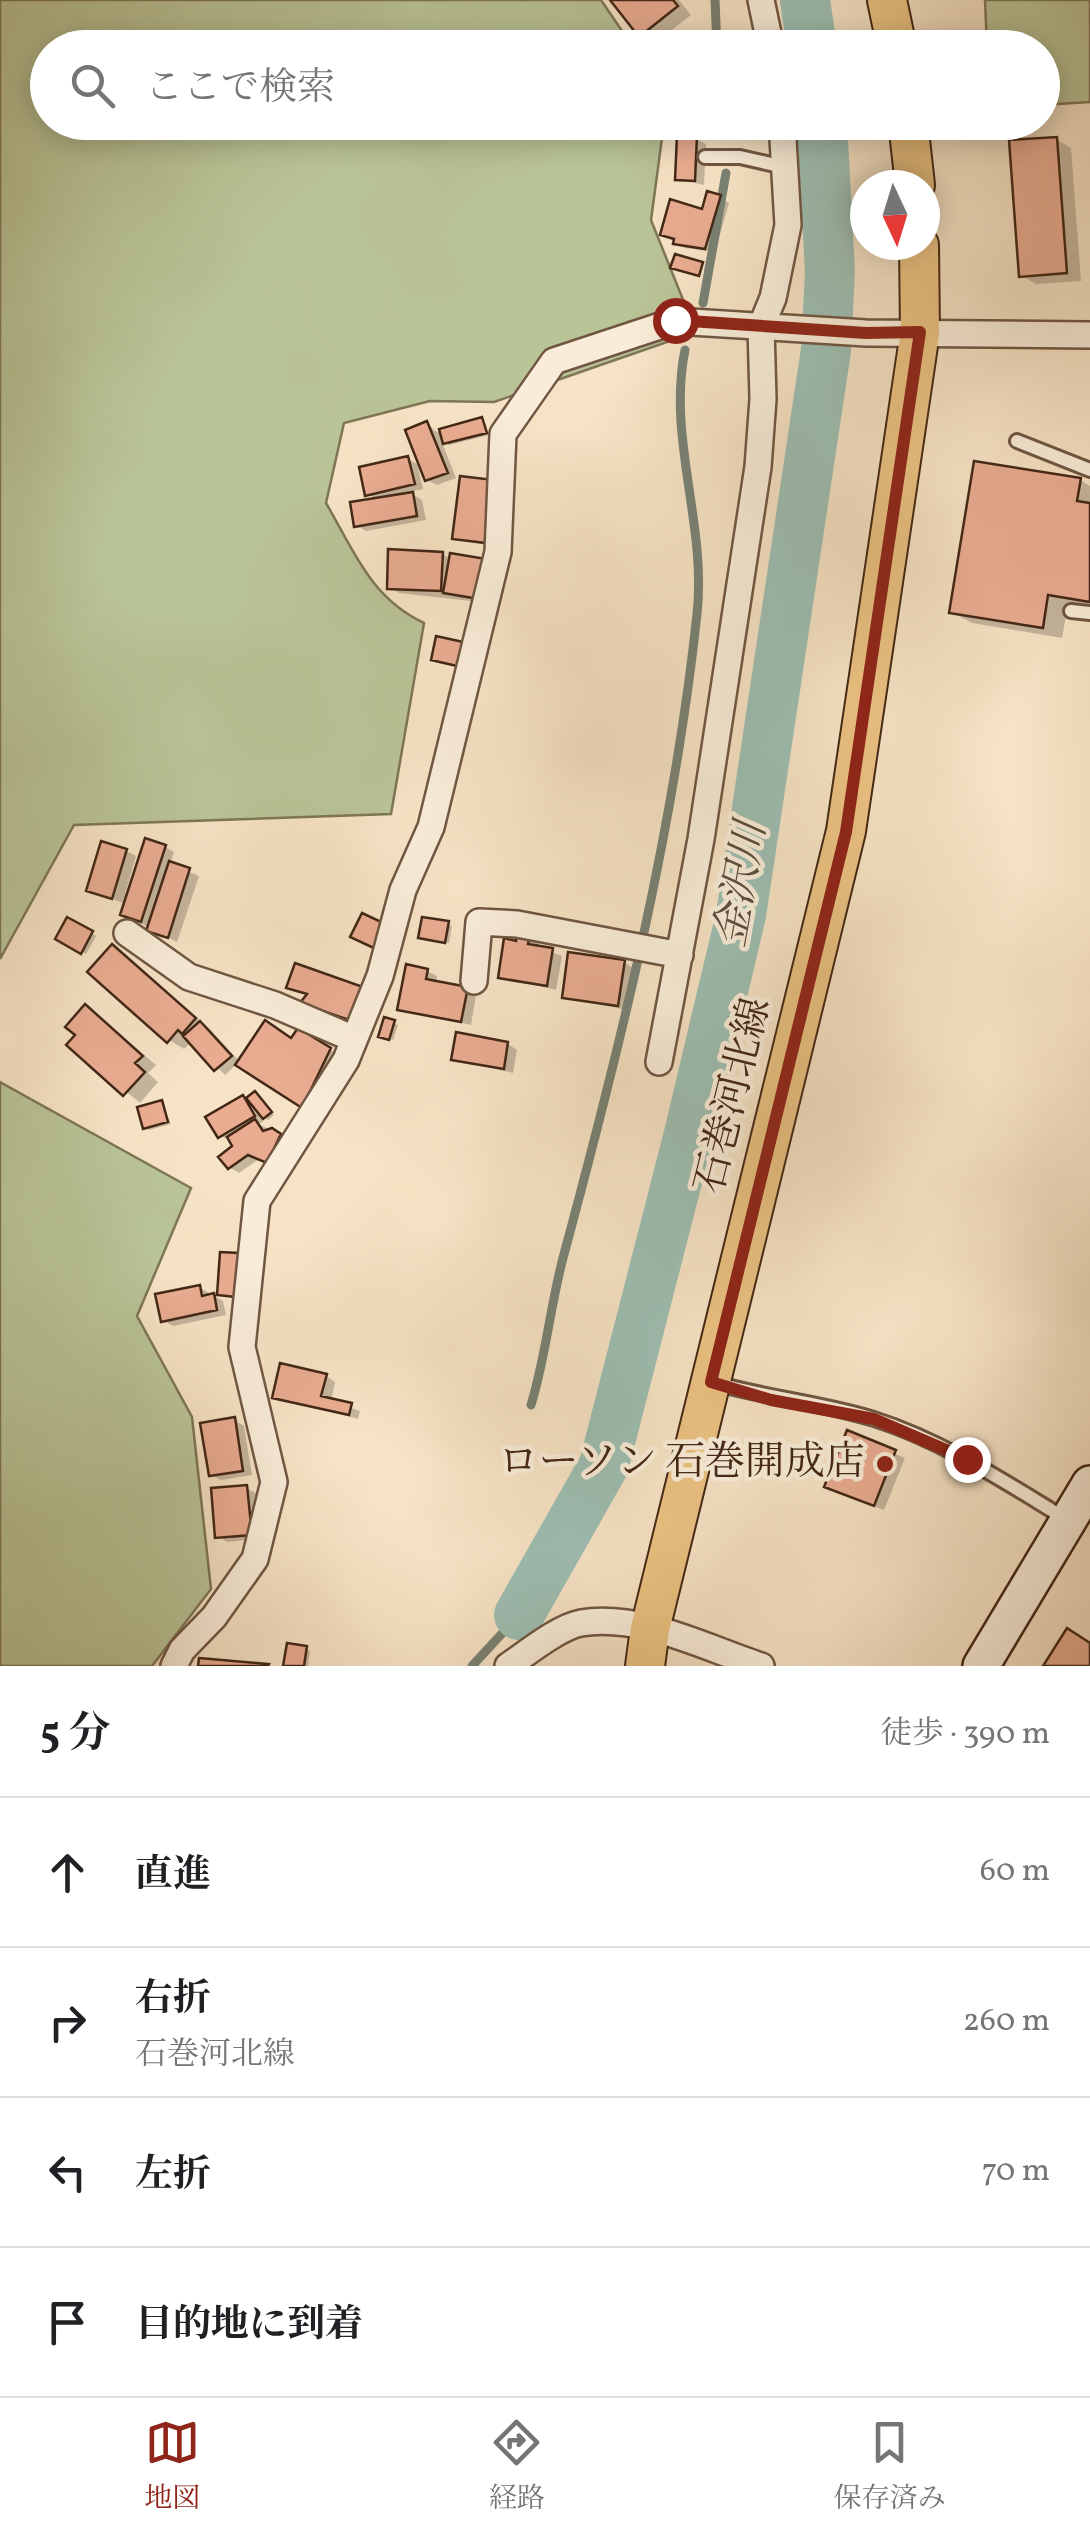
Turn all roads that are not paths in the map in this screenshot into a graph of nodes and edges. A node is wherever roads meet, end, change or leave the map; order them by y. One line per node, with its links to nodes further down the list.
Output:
1 (760, 0): 3 (street)
2 (887, 0): 4 (main road)
3 (767, 30)
4 (893, 30)
5 (784, 140): 8 (street)
6 (910, 140): 9 (main road)
7 (705, 157): 8 (lane)
8 (787, 168): 11 (street)
9 (913, 170)
10 (918, 260): 12 (main road, 石巻河北線)
11 (771, 327): 12 (street); 19 (street); 21 (street)
12 (920, 332): 13 (street); 23 (main road, 石巻河北線)
13 (1090, 335)
14 (1017, 441): 15 (lane)
15 (1090, 470)
16 (1071, 611): 17 (lane)
17 (1090, 613)
18 (127, 933): 21 (street)
19 (673, 954): 20 (street); 22 (street)
20 (474, 981)
21 (354, 1039): 27 (street)
22 (659, 1062)
23 (711, 1382): 25 (lane); 26 (main road, 石巻河北線)
24 (1090, 1484): 25 (street)
25 (1068, 1520): 31 (street)
26 (650, 1628): 28 (street); 29 (main road, 石巻河北線); 30 (street)
27 (174, 1666)
28 (508, 1666)
29 (645, 1666)
30 (760, 1666)
31 (981, 1666)

